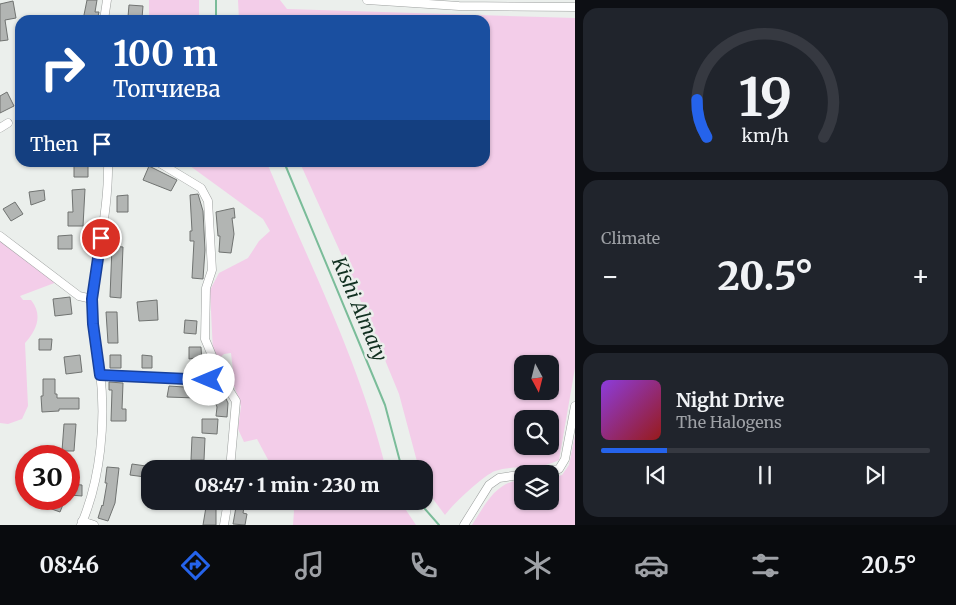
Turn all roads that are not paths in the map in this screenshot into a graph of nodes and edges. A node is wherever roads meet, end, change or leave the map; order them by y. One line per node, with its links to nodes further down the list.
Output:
1 (107, 0): 4 (street)
2 (368, 0): 3 (street)
3 (575, 7)
4 (105, 15)
5 (8, 123): 6 (street)
6 (0, 128)
7 (108, 167): 10 (street)
8 (166, 167): 12 (street)
9 (0, 236): 10 (street)
10 (92, 299): 11 (street)
11 (100, 375): 12 (street); 16 (street)
12 (222, 379): 14 (street)
13 (575, 406): 19 (street)
14 (231, 460)
15 (226, 510): 18 (street)
16 (81, 523): 17 (street)
17 (94, 525)
18 (224, 525)
19 (464, 525)

